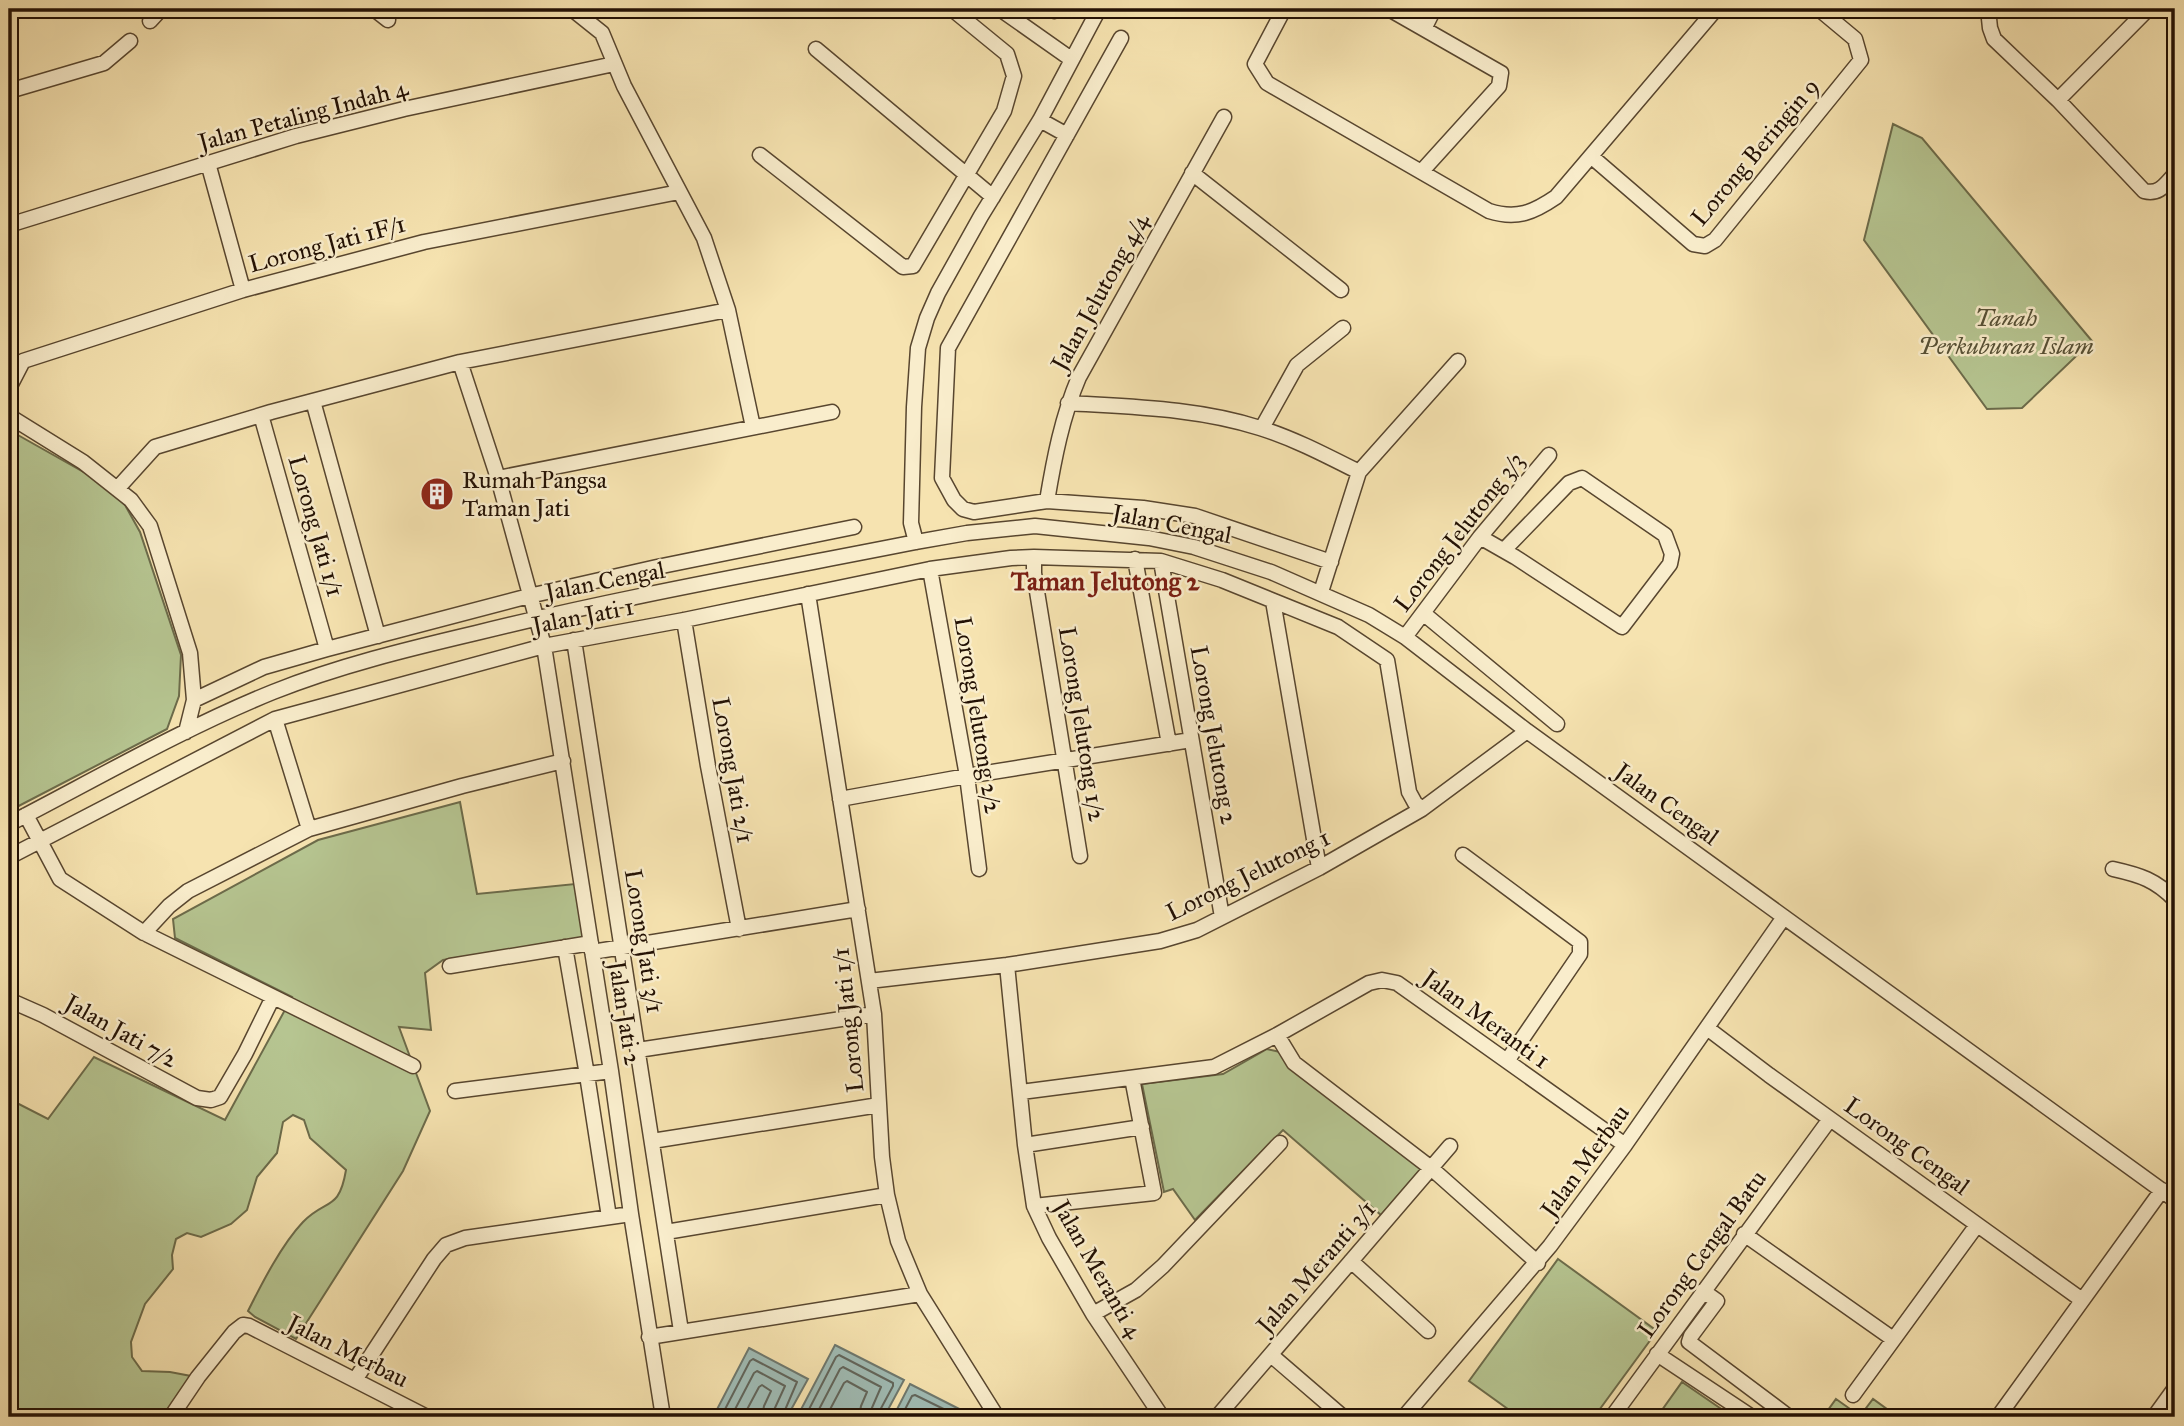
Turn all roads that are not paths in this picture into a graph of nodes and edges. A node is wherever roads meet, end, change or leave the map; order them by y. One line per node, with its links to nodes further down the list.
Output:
1 (161, 9): 15 (street)
2 (374, 9): 14 (street)
3 (572, 9): 21 (street)
4 (953, 9): 32 (street)
5 (1000, 9): 20 (street)
6 (1099, 9): 20 (street)
7 (1284, 9): 30 (street)
8 (1389, 9): 16 (street)
9 (1434, 9): 16 (street)
10 (1716, 9): 28 (street)
11 (1819, 9): 28 (street, Lorong Beringin 9)
12 (1987, 9): 23 (street)
13 (2147, 9): 23 (street)
14 (387, 20)
15 (150, 21)
16 (1424, 29): 30 (street)
17 (1121, 38): 26 (street)
18 (131, 41): 22 (street)
19 (816, 49): 32 (street)
20 (1071, 59): 25 (street)
21 (614, 64): 29 (street, Jalan Petaling Indah 4); 34 (street)
22 (9, 91)
23 (2058, 100): 33 (street)
24 (1224, 117): 31 (street, Jalan Jelutong 4/4)
25 (1040, 120): 26 (street); 35 (street)
26 (1067, 135): 55 (street)
27 (760, 155): 32 (street)
28 (1592, 156): 30 (street)
29 (208, 163): 36 (street, Jalan Petaling Indah 4); 37 (street)
30 (1422, 171)
31 (1192, 173): 38 (street); 45 (street, Jalan Jelutong 4/4)
32 (967, 174): 35 (street)
33 (2175, 174)
34 (680, 192): 37 (street, Lorong Jati 1F/1); 39 (street)
35 (993, 197): 59 (street)
36 (9, 225)
37 (243, 290): 43 (street, Lorong Jati 1F/1)
38 (1341, 290)
39 (728, 310): 42 (street); 49 (street)
40 (1343, 328): 50 (street)
41 (1458, 361): 52 (street)
42 (460, 362): 44 (street); 53 (street)
43 (9, 388)
44 (313, 401): 47 (street); 73 (street)
45 (1068, 403): 50 (street); 55 (street, Jalan Jelutong 4/4)
46 (832, 412): 49 (street)
47 (261, 415): 54 (street); 77 (street, Lorong Jati 1/1)
48 (9, 416): 54 (street)
49 (753, 428): 53 (street)
50 (1262, 428): 52 (street)
51 (1549, 455): 57 (street, Lorong Jelutong 3/3)
52 (1359, 472): 64 (street)
53 (498, 478): 68 (street)
54 (117, 489): 78 (street)
55 (1047, 501): 64 (street)
56 (854, 527): 68 (street)
57 (1480, 537): 60 (street); 70 (street, Lorong Jelutong 3/3)
58 (1149, 538): 59 (street, Jalan Cengal); 63 (street, Lorong Jelutong 2); 66 (street, Jalan Cengal)
59 (916, 542): 71 (street, Jalan Cengal)
60 (1504, 550): 60 (street)
61 (1034, 557): 62 (street, Jalan Jati 1); 65 (street, Jalan Jati 1); 85 (street, Lorong Jelutong 1/2)
62 (1135, 559): 63 (street, Jalan Jati 1); 84 (street)
63 (1156, 561): 69 (street, Jalan Jati 1); 83 (street, Lorong Jelutong 2)
64 (1331, 562): 66 (street)
65 (930, 569): 67 (street, Jalan Jati 1); 87 (street, Lorong Jelutong 2/2)
66 (1321, 592): 74 (street, Jalan Cengal)
67 (808, 594): 72 (street, Jalan Jati 1); 88 (street, Lorong Jati 1/1)
68 (529, 596): 71 (street); 73 (street)
69 (1273, 601): 89 (street, Jalan Jati 1); 97 (street)
70 (1423, 613): 74 (street, Lorong Jelutong 3/3); 80 (street)
71 (536, 618): 76 (street, Jalan Jati 2); 82 (street, Jalan Cengal)
72 (684, 620): 75 (street, Jalan Jati 1); 104 (street, Lorong Jati 2/1)
73 (378, 636): 77 (street)
74 (1405, 637): 81 (street, Jalan Cengal)
75 (574, 640): 76 (street, Jalan Jati 1); 107 (street, Lorong Jati 3/1)
76 (544, 646): 79 (street, Jalan Jati 1); 86 (street, Jalan Jati 2)
77 (327, 649): 78 (street)
78 (194, 700): 82 (street)
79 (275, 719): 92 (street); 93 (street, Jalan Jati 1)
80 (1557, 724)
81 (1527, 731): 89 (street, Lorong Jelutong 1); 103 (street, Jalan Cengal)
82 (186, 732): 90 (street, Jalan Cengal)
83 (1191, 740): 84 (street); 102 (street, Lorong Jelutong 2)
84 (1169, 744): 85 (street)
85 (1066, 760): 87 (street); 95 (street, Lorong Jelutong 1/2)
86 (563, 761): 92 (street); 108 (street, Jalan Jati 2)
87 (967, 776): 88 (street); 98 (street, Lorong Jelutong 2/2)
88 (840, 799): 101 (street, Lorong Jati 1/1)
89 (1422, 809): 97 (street, Lorong Jelutong 1)
90 (26, 815): 91 (street, Jalan Cengal); 93 (street)
91 (9, 824)
92 (309, 829): 105 (street)
93 (41, 841): 96 (street, Jalan Jati 1); 105 (street)
94 (1463, 855): 118 (street)
95 (1080, 856)
96 (9, 857)
97 (1319, 868): 102 (street, Lorong Jelutong 1)
98 (979, 869)
99 (2113, 869): 100 (street)
100 (2175, 900)
101 (858, 909): 104 (street); 111 (street, Lorong Jati 1/1)
102 (1222, 917): 109 (street, Lorong Jelutong 1)
103 (1784, 917): 115 (street, Jalan Merbau); 134 (street, Jalan Cengal)
104 (739, 929): 107 (street)
105 (144, 933): 112 (street)
106 (565, 947): 108 (street); 110 (street); 121 (street)
107 (622, 947): 108 (street); 117 (street, Lorong Jati 3/1)
108 (592, 948): 120 (street, Jalan Jati 2)
109 (1007, 965): 111 (street, Lorong Jelutong 1); 124 (street, Jalan Meranti 4)
110 (450, 966)
111 (869, 981): 114 (street, Lorong Jati 1/1)
112 (273, 997): 113 (street, Jalan Jati 7/2); 119 (street)
113 (9, 1000)
114 (874, 1014): 117 (street); 125 (street, Lorong Jati 1/1)
115 (1707, 1028): 126 (street, Lorong Cengal); 131 (street, Jalan Merbau)
116 (1277, 1035): 118 (street, Jalan Meranti 1); 122 (street, Jalan Meranti 1); 133 (street)
117 (638, 1049): 128 (street, Lorong Jati 3/1)
118 (1507, 1061): 131 (street, Jalan Meranti 1)
119 (413, 1066)
120 (611, 1071): 121 (street); 138 (street, Jalan Jati 2)
121 (587, 1075): 123 (street); 139 (street)
122 (1132, 1077): 124 (street, Jalan Meranti 1); 127 (street)
123 (455, 1091)
124 (1021, 1092): 130 (street, Jalan Meranti 4)
125 (879, 1105): 128 (street); 135 (street, Lorong Jati 1/1)
126 (1830, 1119): 140 (street, Lorong Cengal); 142 (street, Lorong Cengal Batu)
127 (1142, 1127): 130 (street); 137 (street)
128 (652, 1141): 141 (street, Lorong Jati 3/1)
129 (1280, 1143): 148 (street)
130 (1025, 1145): 137 (street, Jalan Meranti 4)
131 (1625, 1145): 144 (street, Jalan Merbau)
132 (1450, 1146): 133 (street, Jalan Meranti 3/1)
133 (1430, 1168): 143 (street, Jalan Meranti 3/1); 144 (street)
134 (2162, 1190): 136 (street, Jalan Cengal); 147 (street)
135 (887, 1195): 141 (street); 146 (street, Lorong Jati 1/1)
136 (2175, 1200)
137 (1034, 1206): 148 (street, Jalan Meranti 4)
138 (631, 1214): 139 (street); 151 (street, Jalan Jati 2)
139 (610, 1217): 155 (street)
140 (1977, 1224): 147 (street, Lorong Cengal); 152 (street)
141 (666, 1232): 149 (street, Lorong Jati 3/1)
142 (1744, 1234): 145 (street, Lorong Cengal Batu); 152 (street)
143 (1350, 1261): 150 (street); 153 (street, Jalan Meranti 3/1)
144 (1538, 1263): 166 (street, Jalan Merbau)
145 (1703, 1291): 154 (street, Lorong Cengal Batu); 169 (street)
146 (920, 1294): 149 (street); 162 (street, Lorong Jati 1/1)
147 (2082, 1300): 170 (street)
148 (1093, 1314): 163 (street, Jalan Meranti 4)
149 (681, 1331): 151 (street)
150 (1428, 1331)
151 (649, 1337): 161 (street, Jalan Jati 2)
152 (1893, 1339): 157 (street)
153 (1271, 1354): 164 (street, Jalan Meranti 3/1); 165 (street)
154 (1657, 1354): 167 (street, Lorong Cengal Batu); 168 (street)
155 (355, 1380): 158 (street, Jalan Merbau); 159 (street, Jalan Merbau)
156 (2175, 1388): 171 (street)
157 (1853, 1395)
158 (406, 1413): 160 (street, Jalan Merbau)
159 (171, 1417)
160 (427, 1417)
161 (663, 1417)
162 (997, 1417)
163 (1162, 1417)
164 (1217, 1417)
165 (1343, 1417)
166 (1404, 1417)
167 (1612, 1417)
168 (1752, 1417)
169 (1789, 1417)
170 (1998, 1417)
171 (2154, 1417)

